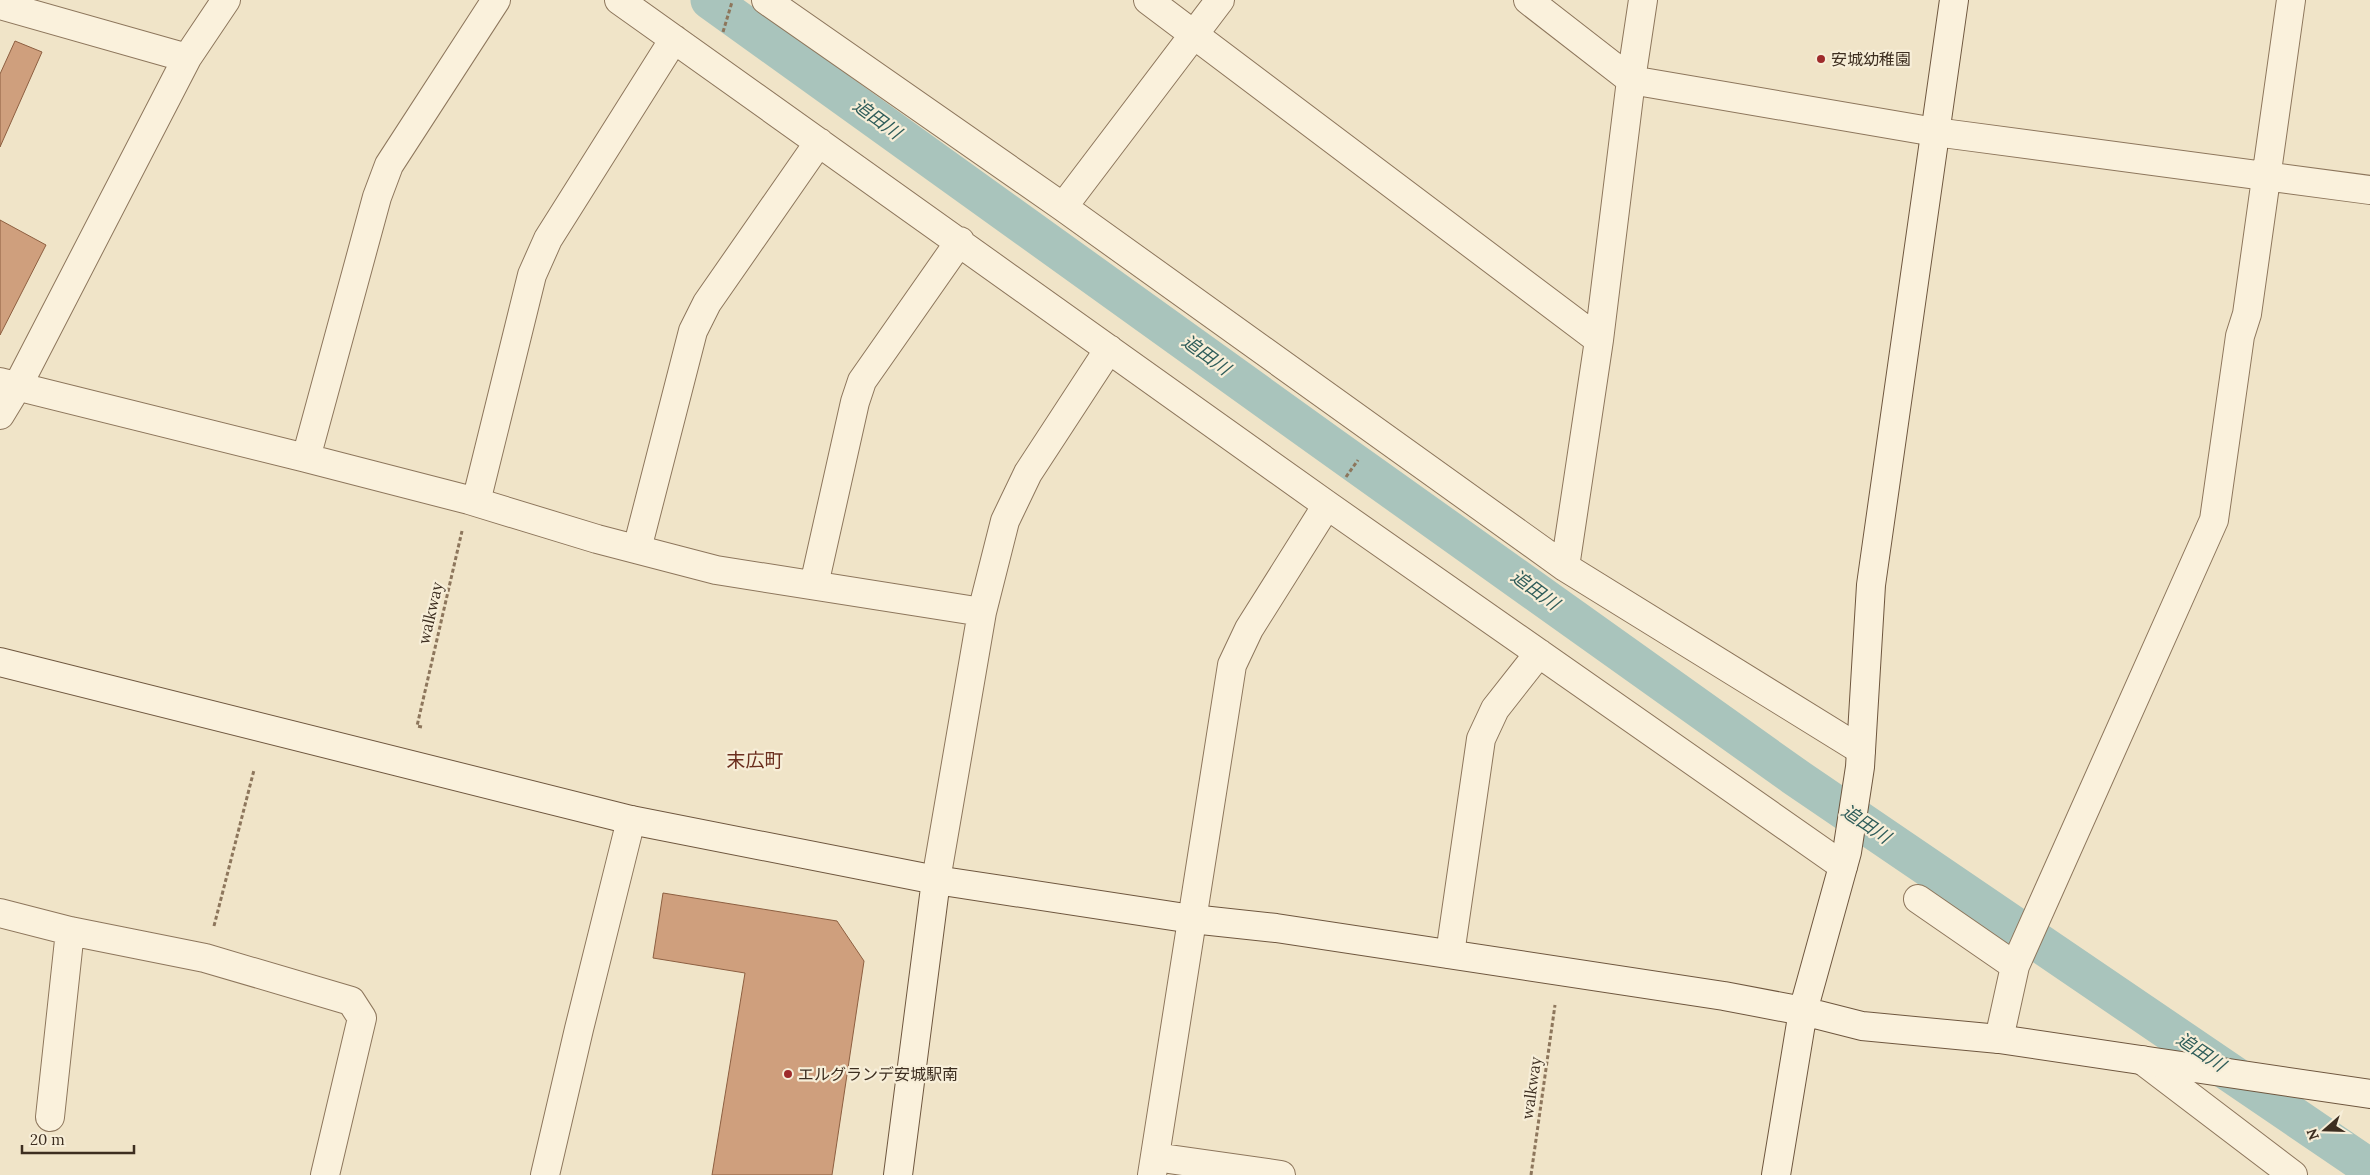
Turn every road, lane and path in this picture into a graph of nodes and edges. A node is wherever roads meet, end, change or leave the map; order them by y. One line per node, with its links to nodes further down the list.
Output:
1 (226, 0): 16 (street)
2 (496, 0): 28 (street)
3 (619, 0): 15 (street)
4 (733, 0): 14 (path)
5 (766, 0): 22 (street)
6 (1148, 0): 13 (street)
7 (1220, 0): 13 (street)
8 (1528, 0): 17 (street)
9 (1643, 0): 17 (street)
10 (1954, 0): 18 (street)
11 (2290, 0): 20 (street)
12 (0, 5): 16 (street)
13 (1193, 35): 22 (street); 24 (street)
14 (722, 38)
15 (674, 39): 19 (street); 30 (street)
16 (187, 58): 26 (street)
17 (1631, 80): 18 (street); 24 (street)
18 (1935, 132): 20 (street); 39 (street)
19 (819, 142): 23 (street); 32 (street)
20 (2267, 176): 21 (street); 50 (street)
21 (2370, 190)
22 (1062, 207): 33 (street)
23 (960, 241): 25 (street); 34 (street)
24 (1599, 340): 33 (street)
25 (1109, 349): 31 (street); 35 (street)
26 (8, 385): 27 (street); 28 (street)
27 (0, 414)
28 (306, 458): 30 (street)
29 (1359, 458): 31 (path)
30 (472, 501): 32 (street); 38 (path, walkway)
31 (1327, 505): 36 (street); 46 (street)
32 (637, 549): 34 (street)
33 (1565, 567): 39 (street)
34 (814, 585): 35 (street)
35 (982, 612): 43 (street)
36 (1539, 653): 42 (street); 48 (street)
37 (0, 662): 41 (street)
38 (422, 728)
39 (1861, 758): 42 (street)
40 (254, 770): 49 (path)
41 (631, 820): 43 (street); 60 (street)
42 (1845, 859): 52 (street)
43 (936, 880): 46 (street); 61 (street)
44 (1918, 898): 50 (street)
45 (0, 913): 47 (street)
46 (1192, 919): 48 (street); 57 (street)
47 (70, 931): 49 (street); 56 (street)
48 (1450, 954): 52 (street)
49 (205, 958): 59 (street)
50 (2014, 966): 53 (street)
51 (1555, 1005): 63 (path, walkway)
52 (1802, 1011): 53 (street); 64 (street)
53 (1999, 1039): 54 (street)
54 (2142, 1060): 55 (street); 58 (street)
55 (2370, 1094)
56 (50, 1117)
57 (1153, 1166): 62 (street)
58 (2283, 1172)
59 (325, 1175)
60 (545, 1175)
61 (898, 1175)
62 (1281, 1175)
63 (1532, 1175)
64 (1776, 1175)

